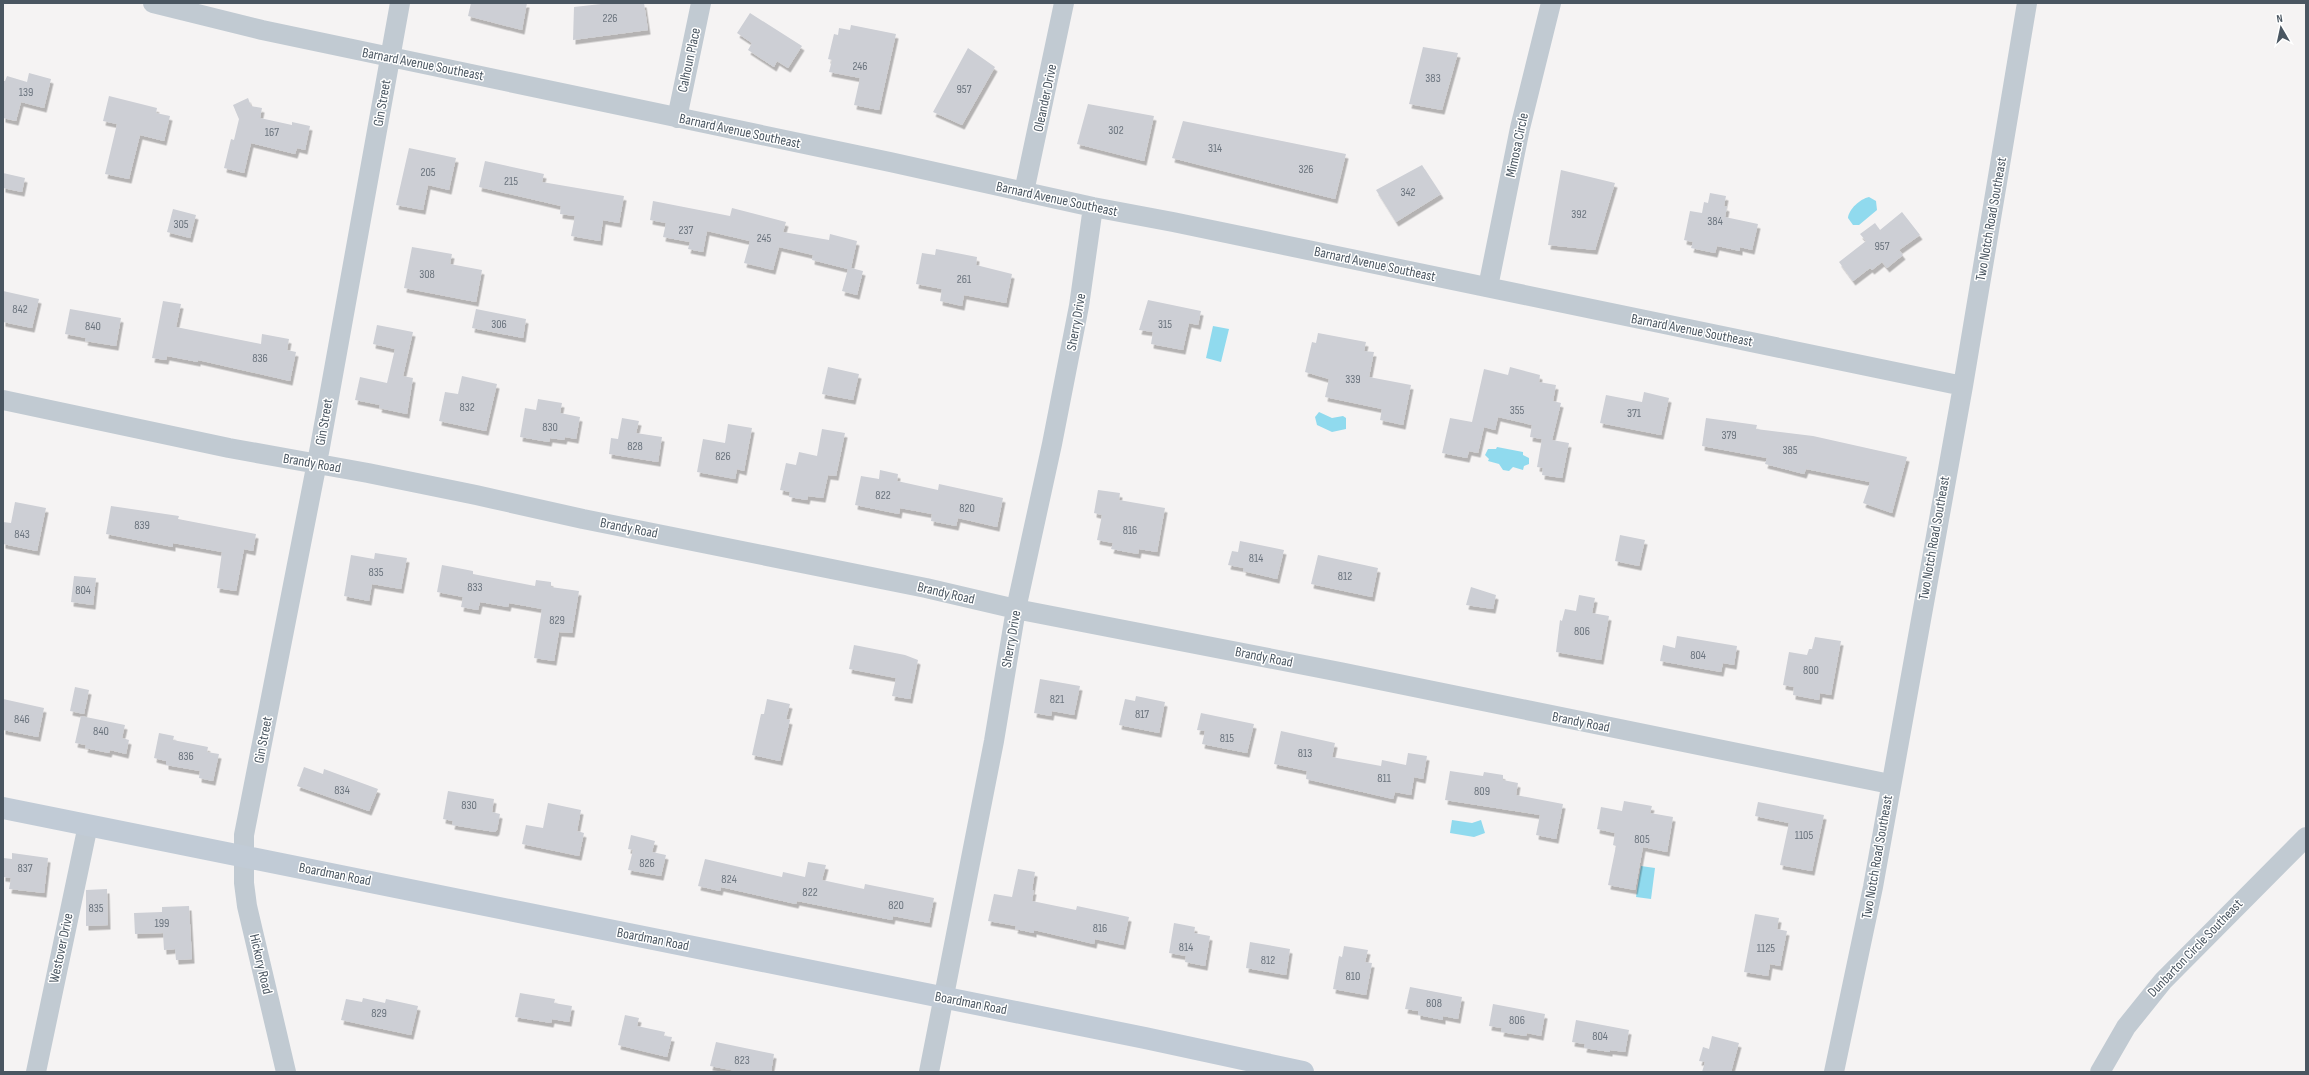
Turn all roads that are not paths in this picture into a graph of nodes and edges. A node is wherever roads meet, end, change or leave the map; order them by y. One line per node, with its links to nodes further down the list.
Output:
1 (154, 3): 7 (street, Barnard Avenue Southeast)
2 (400, 3): 7 (street, Gin Street)
3 (701, 3): 8 (street, Calhoun Place)
4 (1064, 3): 9 (street, Oleander Drive)
5 (1551, 3): 11 (street, Mimosa Circle)
6 (2027, 3): 12 (street, Two Notch Road Southeast)
7 (390, 58): 8 (street, Barnard Avenue Southeast); 14 (street, Gin Street)
8 (677, 118): 9 (street, Barnard Avenue Southeast)
9 (1024, 192): 10 (street, Barnard Avenue Southeast)
10 (1093, 207): 11 (street, Barnard Avenue Southeast); 15 (street, Sherry Drive)
11 (1488, 287): 12 (street, Barnard Avenue Southeast)
12 (1963, 386): 16 (street, Two Notch Road Southeast)
13 (3, 400): 14 (street, Brandy Road)
14 (316, 464): 15 (street, Brandy Road); 20 (street, Gin Street)
15 (1016, 608): 16 (street, Brandy Road); 21 (street, Sherry Drive)
16 (1890, 784): 26 (street, Two Notch Road Southeast)
17 (3, 808): 18 (street, Boardman Road)
18 (88, 824): 20 (street, Boardman Road); 22 (street, Westover Drive)
19 (2306, 837): 27 (street, Dunbarton Circle Southeast)
20 (242, 856): 21 (street, Boardman Road); 23 (street, Hickory Road)
21 (944, 998): 24 (street, Sherry Drive); 25 (street, Boardman Road)
22 (36, 1072)
23 (286, 1072)
24 (929, 1072)
25 (1302, 1072)
26 (1834, 1072)
27 (2100, 1072)

